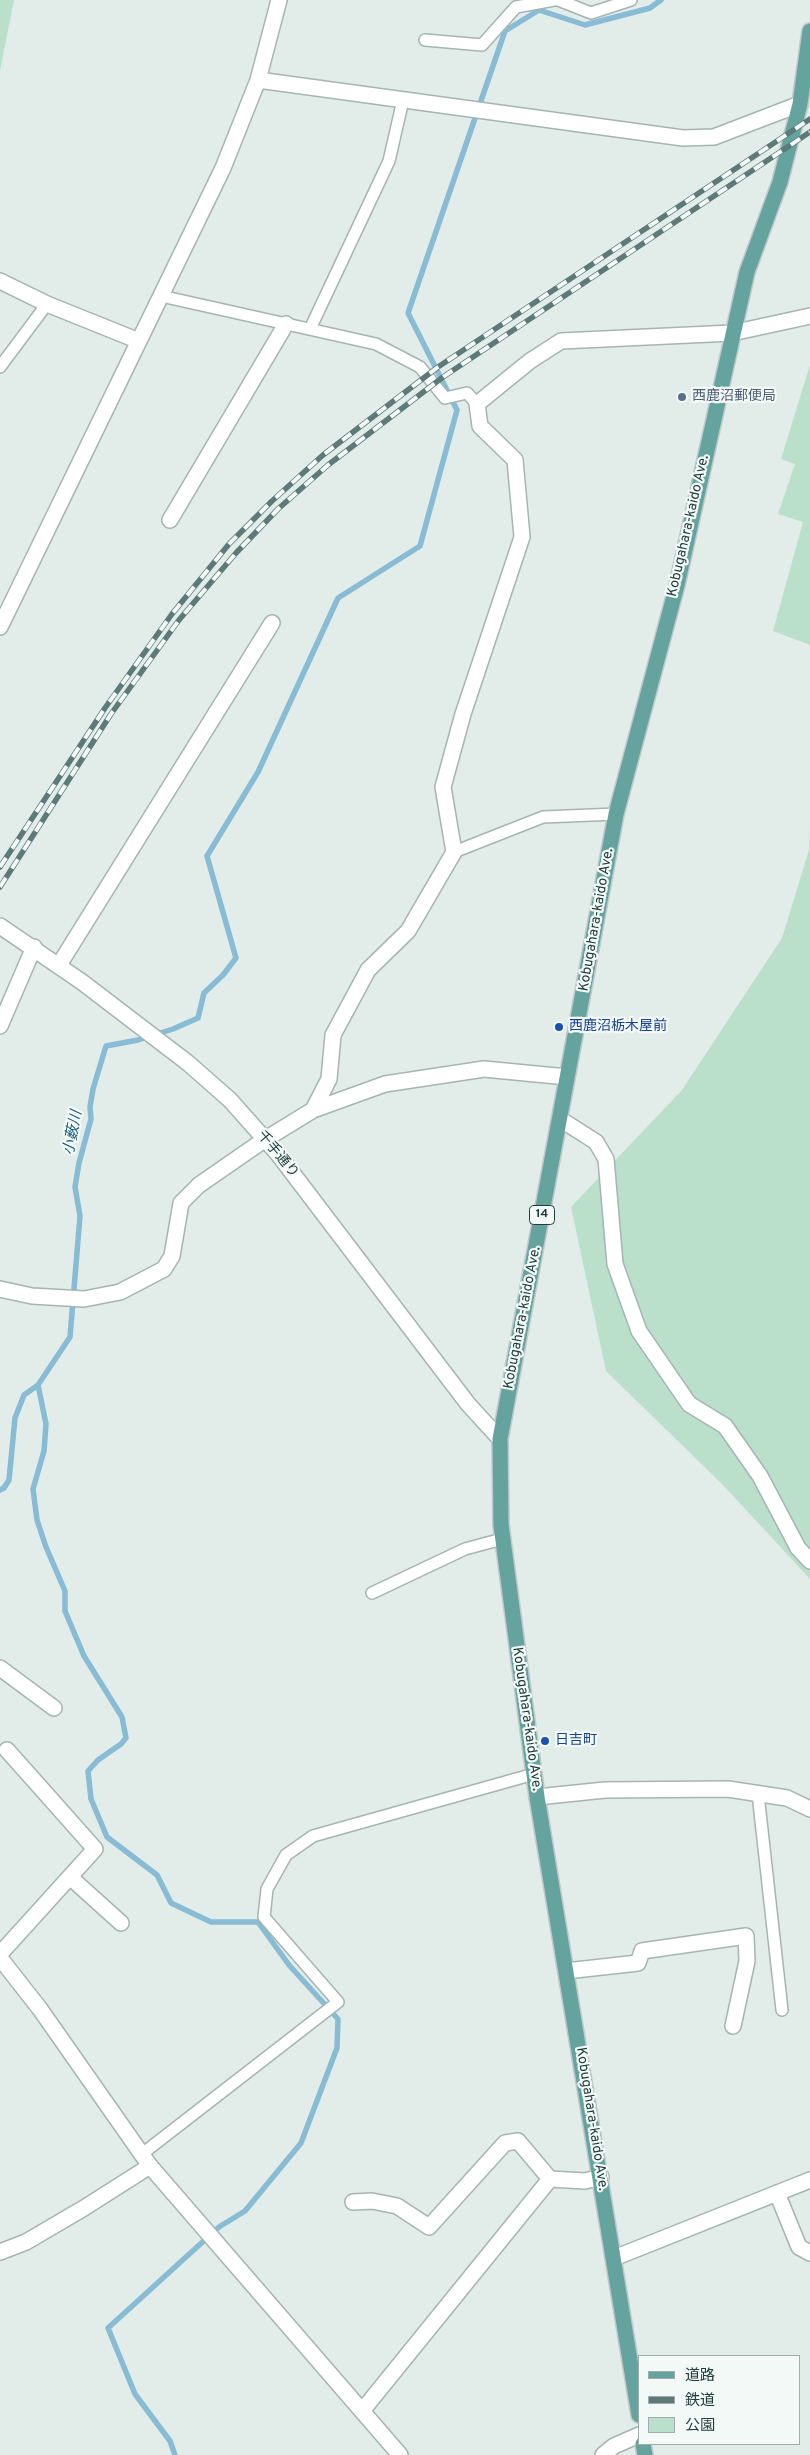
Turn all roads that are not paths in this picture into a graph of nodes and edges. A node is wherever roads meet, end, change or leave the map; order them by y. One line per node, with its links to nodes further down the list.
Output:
1 (279, 0): 8 (street)
2 (554, 0): 6 (lane)
3 (558, 0): 4 (lane)
4 (631, 0)
5 (810, 31): 7 (main road, Kobugahara-kaido Ave. / 14)
6 (425, 40)
7 (807, 63): 10 (main road, Kobugahara-kaido Ave. / 14)
8 (258, 80): 9 (street); 12 (street)
9 (403, 100): 10 (street); 16 (lane)
10 (800, 104): 17 (main road, Kobugahara-kaido Ave. / 14)
11 (0, 281): 13 (street)
12 (162, 296): 15 (lane); 18 (street)
13 (47, 304): 18 (street); 19 (lane)
14 (810, 316): 17 (street)
15 (286, 324): 16 (lane); 21 (street)
16 (310, 329): 20 (lane)
17 (732, 333): 20 (street); 24 (main road, Kobugahara-kaido Ave. / 14)
18 (140, 341): 23 (street)
19 (0, 367)
20 (477, 404): 25 (street)
21 (170, 520)
22 (272, 623): 28 (street)
23 (0, 627)
24 (616, 814): 25 (lane); 30 (main road, Kobugahara-kaido Ave. / 14)
25 (454, 852): 31 (street)
26 (0, 926): 27 (street, 千手通り)
27 (34, 947): 28 (street, 千手通り); 29 (street)
28 (59, 965): 33 (street, 千手通り)
29 (0, 1026)
30 (567, 1077): 31 (street); 32 (main road, Kobugahara-kaido Ave. / 14)
31 (313, 1110): 33 (street)
32 (560, 1120): 35 (main road, Kobugahara-kaido Ave. / 14); 37 (street)
33 (264, 1140): 34 (street); 35 (street, 千手通り)
34 (0, 1289)
35 (500, 1439): 36 (main road, Kobugahara-kaido Ave. / 14)
36 (502, 1539): 38 (lane); 42 (main road, Kobugahara-kaido Ave. / 14)
37 (810, 1561)
38 (372, 1593)
39 (0, 1668): 40 (street)
40 (54, 1708)
41 (7, 1750): 46 (street)
42 (534, 1774): 44 (main road, Kobugahara-kaido Ave. / 14); 53 (lane)
43 (758, 1794): 44 (street); 45 (street); 51 (lane)
44 (537, 1798): 50 (main road, Kobugahara-kaido Ave. / 14)
45 (810, 1809)
46 (70, 1876): 47 (street); 48 (street)
47 (121, 1924)
48 (0, 1954)
49 (0, 1958): 53 (street)
50 (566, 1971): 52 (street); 54 (main road, Kobugahara-kaido Ave. / 14)
51 (782, 2010)
52 (733, 2026)
53 (146, 2160): 59 (street); 63 (street)
54 (601, 2177): 55 (street); 61 (main road, Kobugahara-kaido Ave. / 14)
55 (550, 2178): 58 (street); 63 (street)
56 (810, 2180): 57 (street)
57 (777, 2193): 60 (street); 61 (street)
58 (353, 2202)
59 (0, 2252)
60 (810, 2253)
61 (614, 2258): 62 (main road, Kobugahara-kaido Ave. / 14)
62 (638, 2409)
63 (362, 2411): 65 (street)
64 (638, 2435): 66 (street)
65 (400, 2455)
66 (604, 2455)

